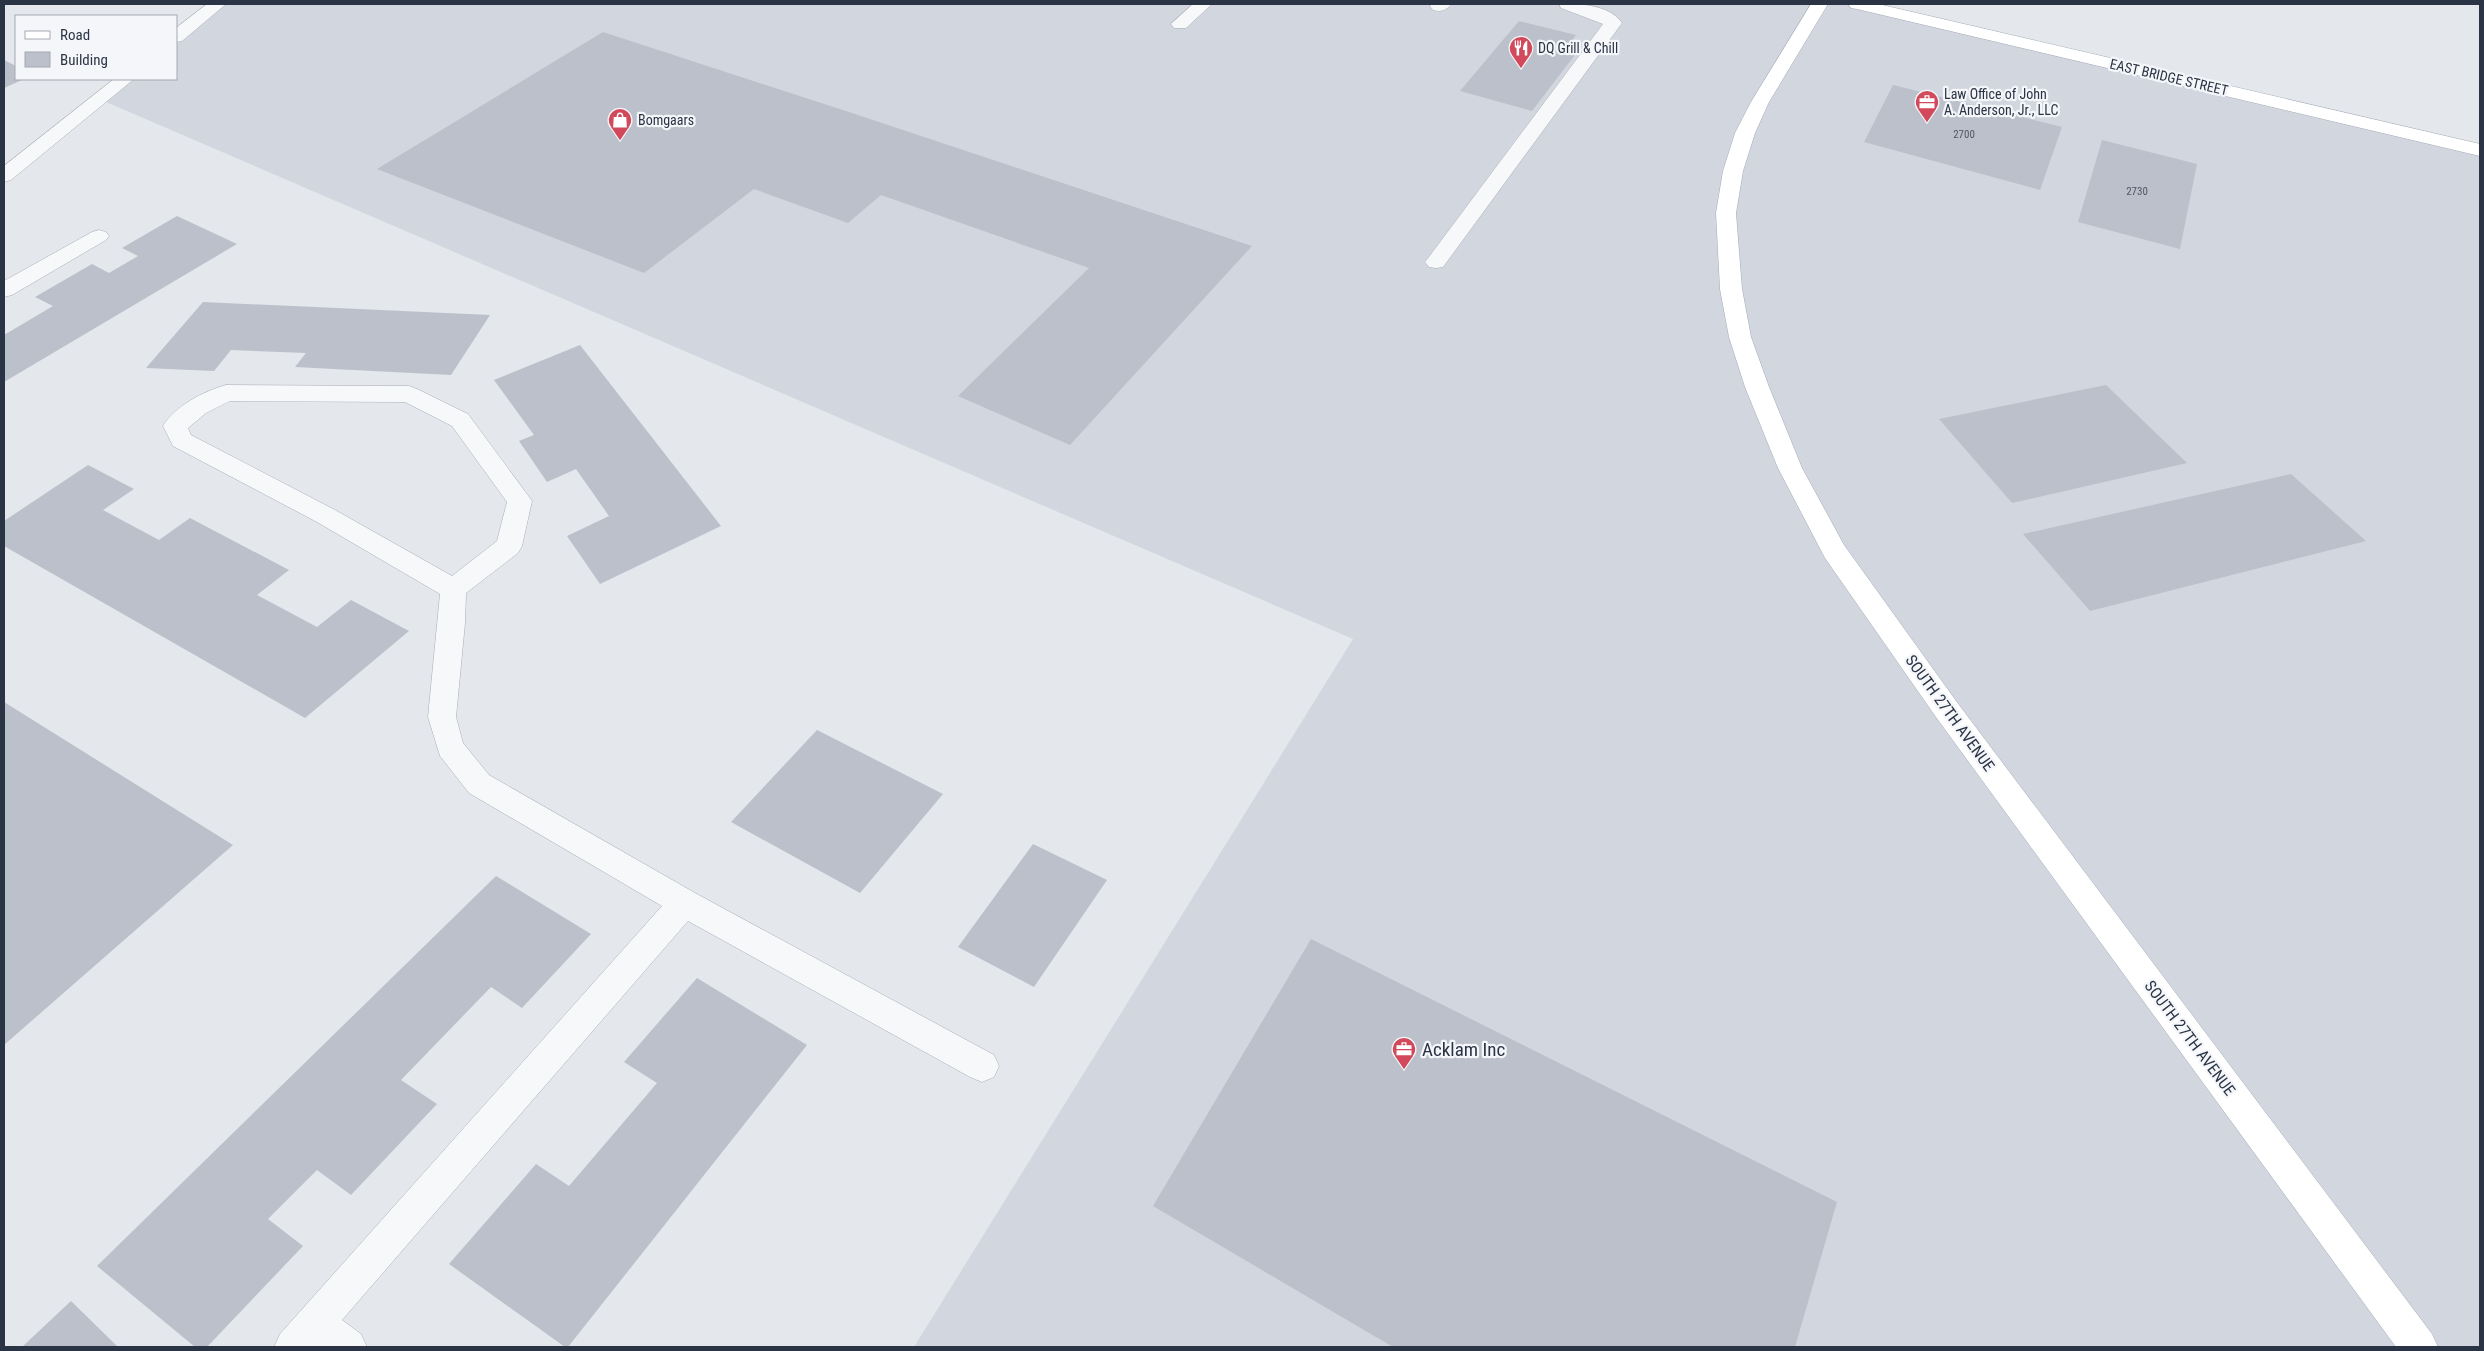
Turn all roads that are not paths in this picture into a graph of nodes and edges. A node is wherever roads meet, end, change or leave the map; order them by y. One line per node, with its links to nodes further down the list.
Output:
1 (217, 4): 7 (street)
2 (1203, 4): 6 (street)
3 (1567, 4): 12 (street)
4 (1819, 4): 19 (main road, SOUTH 27TH AVENUE)
5 (1857, 4): 9 (main road, EAST BRIDGE STREET)
6 (1180, 24)
7 (178, 35)
8 (124, 80): 10 (street)
9 (2480, 150)
10 (4, 176)
11 (99, 236): 13 (street)
12 (1436, 262)
13 (4, 290)
14 (453, 589): 14 (street); 15 (street)
15 (684, 903): 16 (street); 17 (street)
16 (982, 1066)
17 (305, 1335): 18 (street)
18 (348, 1347)
19 (2419, 1347)

